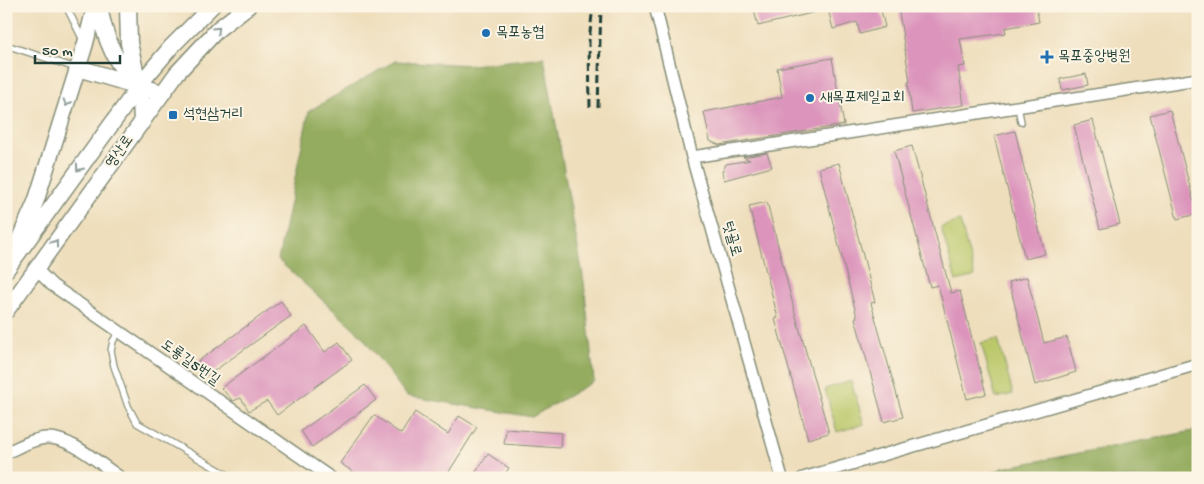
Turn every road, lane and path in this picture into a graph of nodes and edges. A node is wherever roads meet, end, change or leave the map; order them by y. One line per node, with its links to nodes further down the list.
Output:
1 (66, 6): 9 (lane)
2 (95, 6): 9 (street)
3 (99, 6): 12 (main road)
4 (128, 6): 12 (main road)
5 (212, 6): 12 (street, 영산로)
6 (248, 6): 13 (street, 영산로, one-way to 6)
7 (655, 6): 17 (street, 텃골로)
8 (6, 45): 10 (lane)
9 (85, 45): 10 (street)
10 (78, 68): 12 (main road); 18 (street, one-way to 18)
11 (1198, 79): 14 (street)
12 (139, 86): 13 (main road); 15 (main road); 18 (street, 영산로, one-way to 18)
13 (162, 93): 15 (street, 영산로)
14 (1018, 107): 16 (lane); 17 (street)
15 (142, 122): 19 (street, 영산로, one-way to 15)
16 (1021, 122)
17 (692, 157): 28 (street, 텃골로)
18 (7, 269)
19 (36, 269): 20 (street, 영산로); 21 (street, 도룡길5번길)
20 (6, 311)
21 (119, 332): 26 (lane); 27 (street, 도룡길5번길)
22 (1198, 364): 24 (street)
23 (6, 453): 25 (street)
24 (831, 474): 29 (street)
25 (121, 478)
26 (233, 478)
27 (331, 478)
28 (782, 478)
29 (803, 478)

